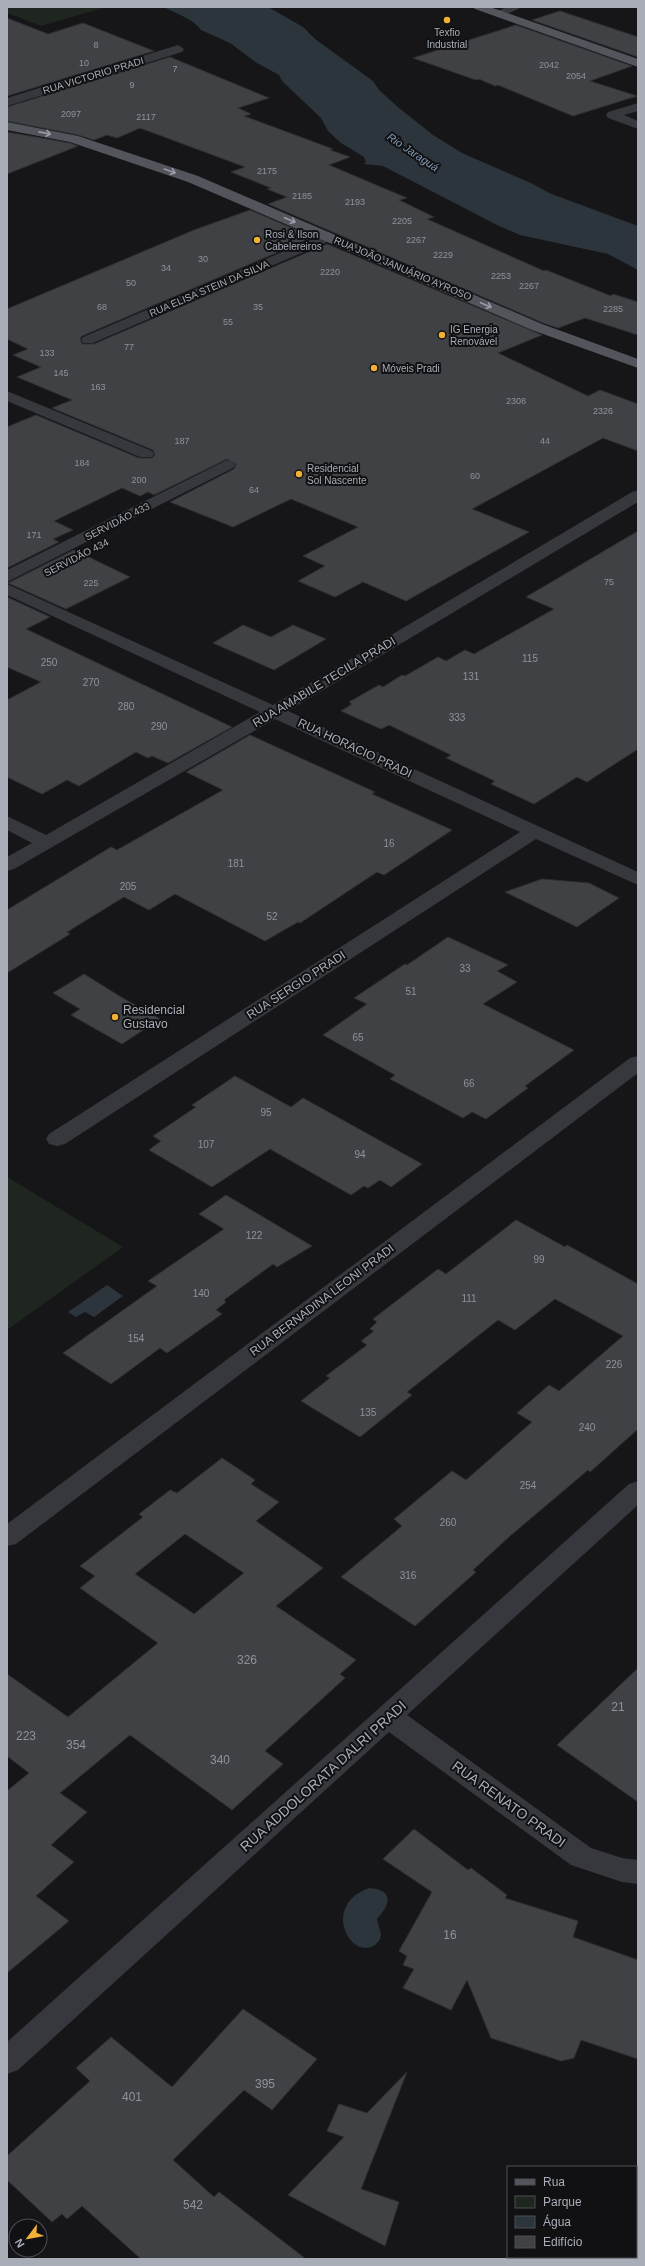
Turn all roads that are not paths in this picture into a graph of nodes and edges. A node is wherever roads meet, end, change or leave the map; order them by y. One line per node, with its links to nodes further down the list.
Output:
1 (479, 7): 3 (main road)
2 (516, 7): 3 (street)
3 (499, 14): 5 (main road)
4 (178, 49): 6 (street, RUA VICTORIO PRADI)
5 (637, 61)
6 (7, 102)
7 (638, 107): 8 (street)
8 (638, 125)
9 (7, 126): 10 (main road, RUA JOÃO JANUÁRIO AYROSO, one-way to 10)
10 (329, 236): 11 (street, RUA ELISA STEIN DA SILVA); 12 (main road, RUA JOÃO JANUÁRIO AYROSO, one-way to 12)
11 (88, 340)
12 (638, 364)
13 (7, 396): 14 (street)
14 (146, 454)
15 (227, 465): 18 (street, SERVIDÃO 433)
16 (638, 495): 19 (street, RUA AMABILE TECILA PRADI)
17 (141, 524): 18 (street, SERVIDÃO 434)
18 (8, 585): 19 (street, RUA HORACIO PRADI)
19 (275, 711): 21 (street, RUA HORACIO PRADI); 22 (street, RUA AMABILE TECILA PRADI)
20 (7, 822): 22 (street)
21 (535, 831): 24 (street, RUA HORACIO PRADI); 26 (street, RUA SERGIO PRADI)
22 (45, 842): 23 (street, RUA AMABILE TECILA PRADI)
23 (7, 865)
24 (638, 878)
25 (638, 1062): 28 (street, RUA BERNADINA LEONI PRADI)
26 (58, 1139)
27 (638, 1490): 29 (street, RUA ADDOLORATA DALRI PRADI)
28 (7, 1537)
29 (389, 1717): 30 (street, RUA RENATO PRADI); 31 (street, RUA ADDOLORATA DALRI PRADI)
30 (638, 1872)
31 (7, 2061)

